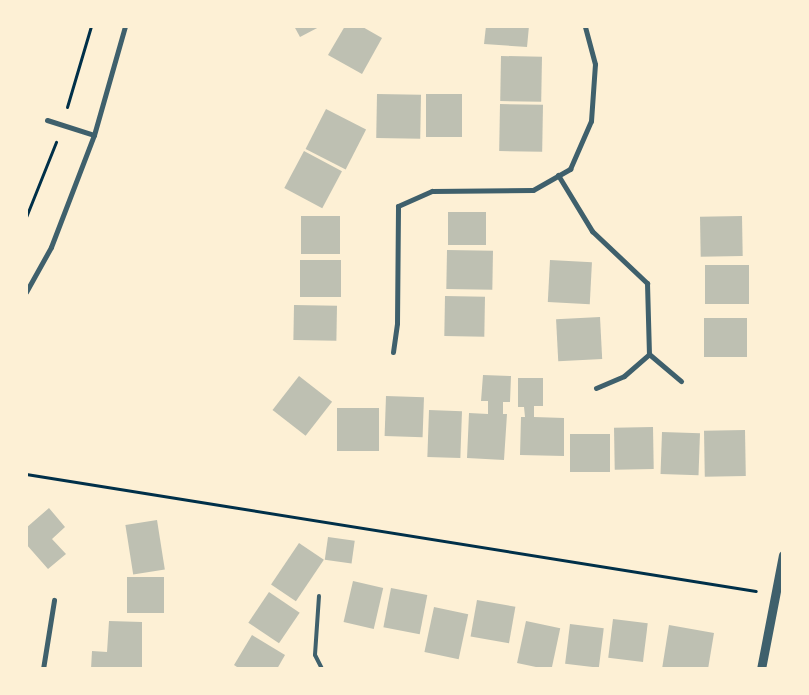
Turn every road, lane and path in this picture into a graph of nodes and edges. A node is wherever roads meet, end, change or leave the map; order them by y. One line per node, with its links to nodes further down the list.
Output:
1 (125, 26): 4 (street)
2 (585, 26): 5 (street)
3 (47, 120): 4 (street)
4 (94, 136): 6 (street)
5 (558, 175): 7 (street); 8 (street)
6 (26, 292)
7 (392, 352)
8 (649, 354): 9 (street); 10 (street)
9 (681, 381)
10 (596, 388)
11 (26, 474): 13 (path)
12 (783, 555): 13 (street)
13 (775, 594): 18 (street)
14 (319, 596): 17 (lane)
15 (54, 600): 16 (street)
16 (43, 669)
17 (322, 669)
18 (761, 669)

